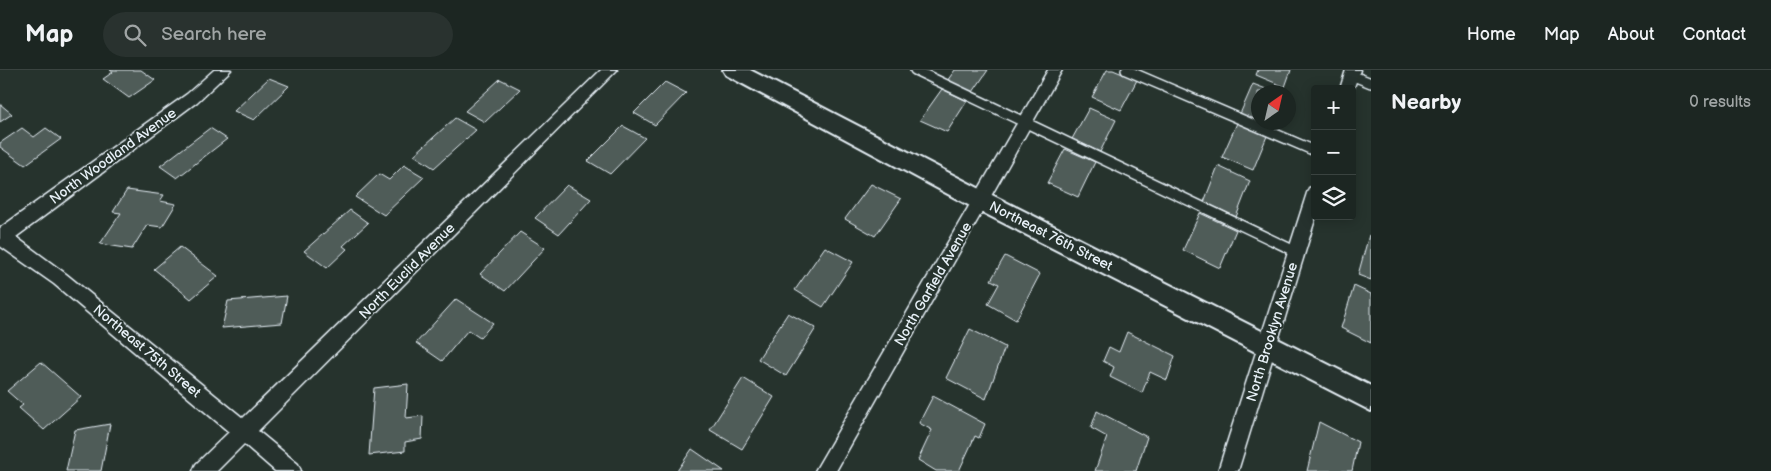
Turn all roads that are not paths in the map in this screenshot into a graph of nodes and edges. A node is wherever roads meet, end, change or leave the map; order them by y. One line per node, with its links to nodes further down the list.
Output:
1 (224, 70): 13 (street, North Woodland Avenue)
2 (610, 70): 17 (street, North Euclid Avenue)
3 (733, 70): 11 (street, Northeast 76th Street)
4 (915, 70): 9 (lane)
5 (1055, 70): 9 (street, North Garfield Avenue)
6 (1126, 70): 10 (lane)
7 (1349, 75): 8 (lane)
8 (1371, 83)
9 (1025, 122): 11 (street, North Garfield Avenue); 14 (lane)
10 (1311, 149)
11 (980, 200): 15 (street, Northeast 76th Street); 20 (street, North Garfield Avenue)
12 (1311, 206): 14 (street, North Brooklyn Avenue)
13 (1, 237): 17 (street, Northeast 75th Street)
14 (1297, 252): 15 (street, North Brooklyn Avenue)
15 (1268, 346): 16 (street, Northeast 76th Street); 21 (street, North Brooklyn Avenue)
16 (1371, 400)
17 (244, 432): 18 (street, North Euclid Avenue); 19 (street, Northeast 75th Street)
18 (204, 471)
19 (291, 471)
20 (825, 471)
21 (1228, 471)

